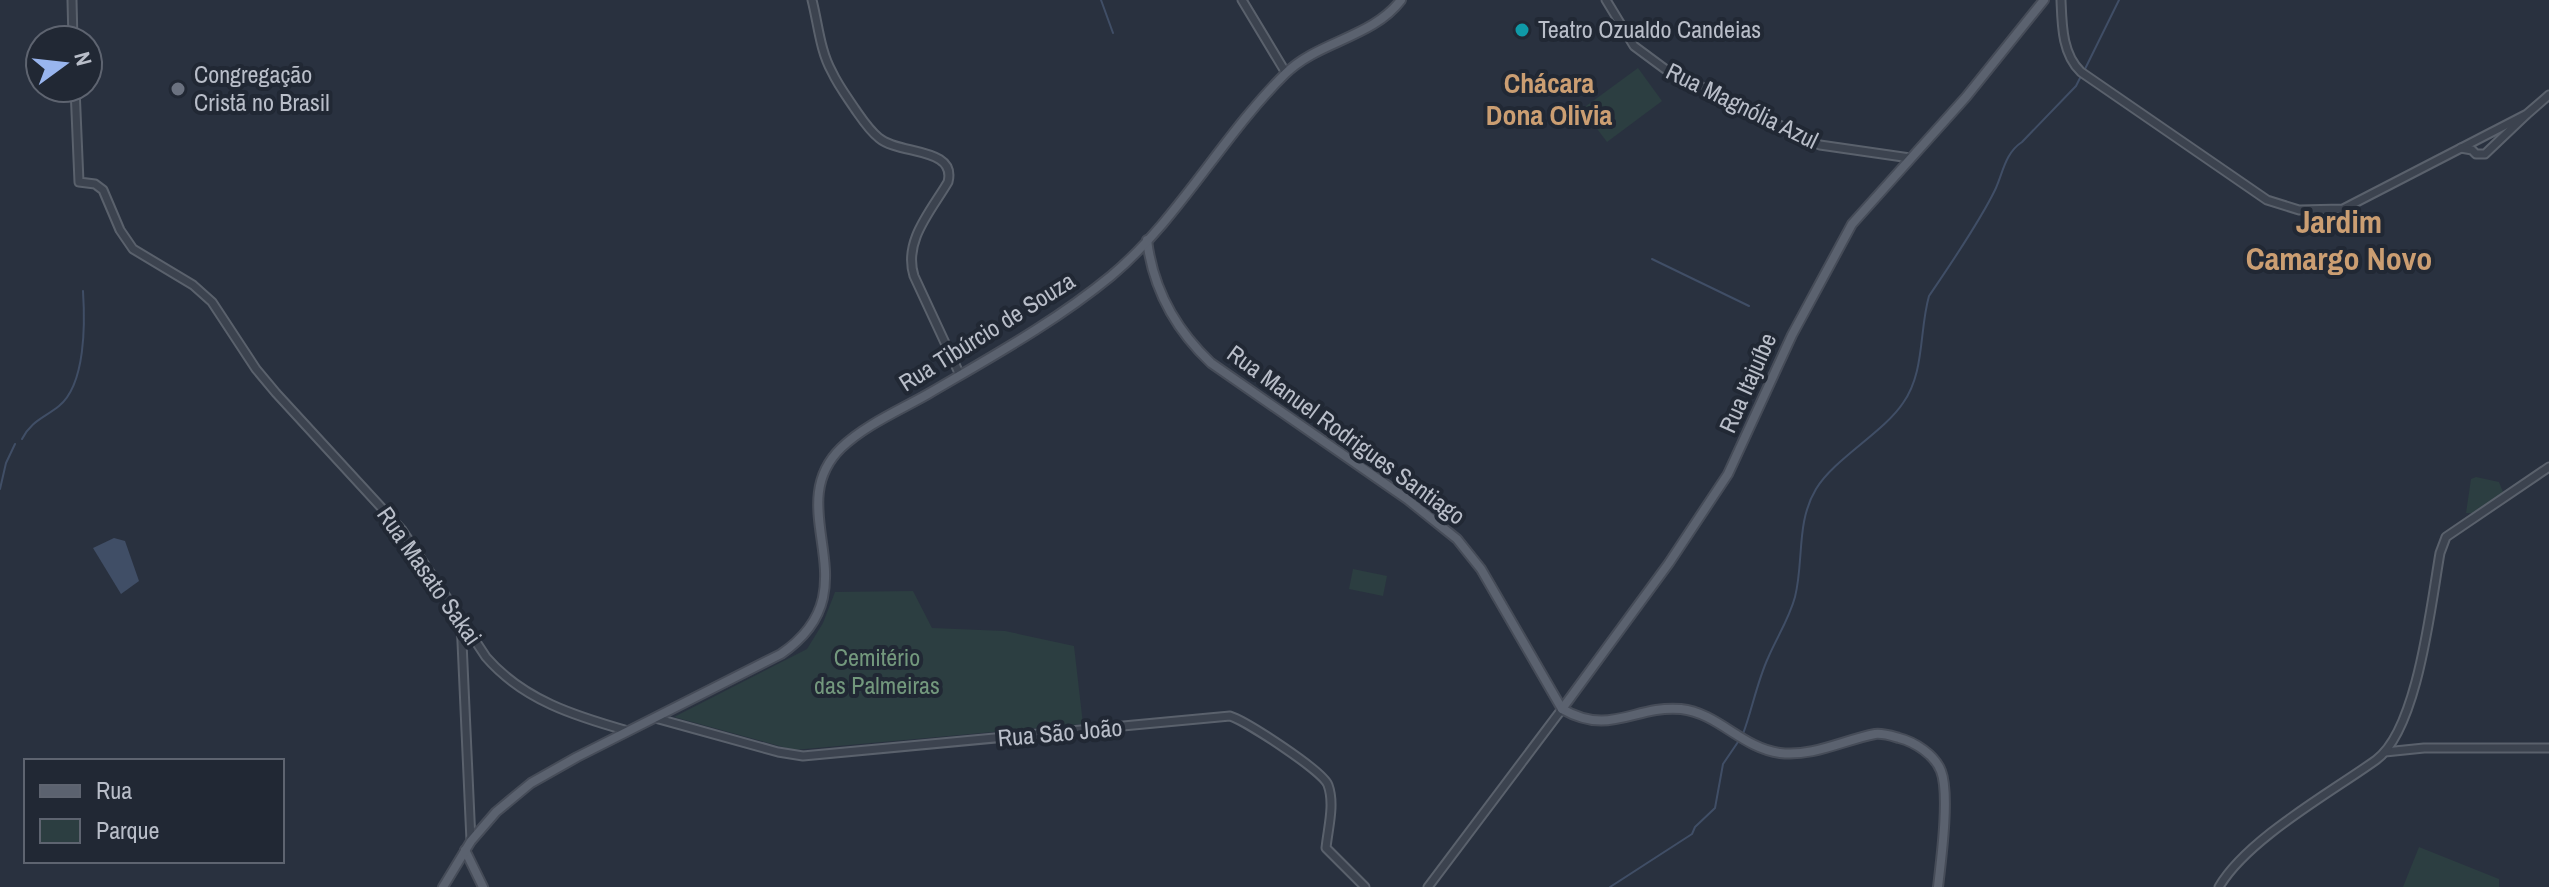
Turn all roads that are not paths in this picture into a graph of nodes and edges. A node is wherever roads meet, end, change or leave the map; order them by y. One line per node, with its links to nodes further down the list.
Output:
1 (72, 0): 8 (street)
2 (812, 0): 20 (street)
3 (1242, 0): 9 (street)
4 (1401, 0): 9 (main road, Rua Tibúrcio de Souza)
5 (1606, 0): 18 (street, Rua Magnólia Azul)
6 (2044, 0): 18 (main road, Rua Itajuíbe)
7 (2061, 1): 16 (street)
8 (73, 24)
9 (1286, 73): 19 (main road, Rua Tibúrcio de Souza)
10 (2549, 95): 12 (street)
11 (76, 104): 22 (street, Rua Masato Sakai)
12 (2527, 114): 13 (street); 15 (street)
13 (2492, 131): 14 (street); 15 (street)
14 (2476, 140): 16 (street); 17 (street)
15 (2500, 141): 17 (street)
16 (2461, 148): 17 (street)
17 (2472, 150)
18 (1910, 158): 23 (main road, Rua Itajuíbe)
19 (1147, 240): 20 (main road, Rua Tibúrcio de Souza); 23 (main road, Rua Manuel Rodrigues Santiago)
20 (960, 375): 24 (main road, Rua Tibúrcio de Souza)
21 (2549, 467): 27 (street)
22 (461, 618): 25 (street, Rua Masato Sakai); 28 (street)
23 (1562, 709): 33 (street, Rua Itajuíbe); 34 (main road)
24 (655, 718): 25 (main road, Rua Tibúrcio de Souza); 32 (street, Rua São João)
25 (628, 731): 28 (main road, Rua Tibúrcio de Souza)
26 (2549, 748): 27 (street)
27 (2385, 752): 35 (street)
28 (471, 841): 29 (main road, Rua Tibúrcio de Souza)
29 (465, 850): 30 (main road, Rua Tibúrcio de Souza); 31 (main road)
30 (443, 887)
31 (483, 887)
32 (1365, 887)
33 (1428, 887)
34 (1938, 887)
35 (2219, 887)

